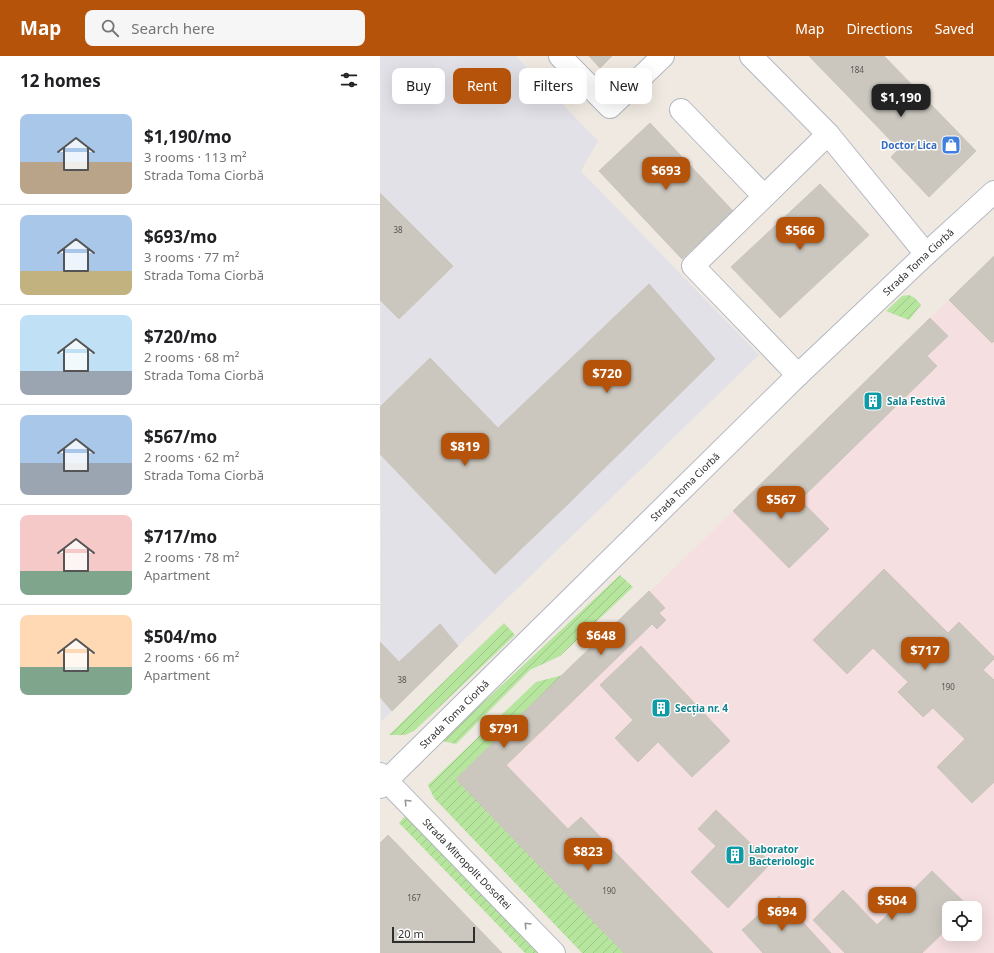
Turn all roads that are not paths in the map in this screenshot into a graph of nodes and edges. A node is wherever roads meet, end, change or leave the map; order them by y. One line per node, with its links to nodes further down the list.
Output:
1 (560, 56): 2 (street)
2 (663, 56)
3 (751, 56): 5 (street)
4 (682, 110): 7 (street)
5 (828, 134): 7 (street); 8 (street)
6 (994, 192): 8 (street, Strada Toma Ciorbă)
7 (764, 196): 9 (street)
8 (926, 254): 9 (street, Strada Toma Ciorbă)
9 (798, 375): 10 (street, Strada Toma Ciorbă)
10 (382, 780): 11 (street, Strada Mitropolit Dosoftei, one-way to 10)
11 (554, 953)

